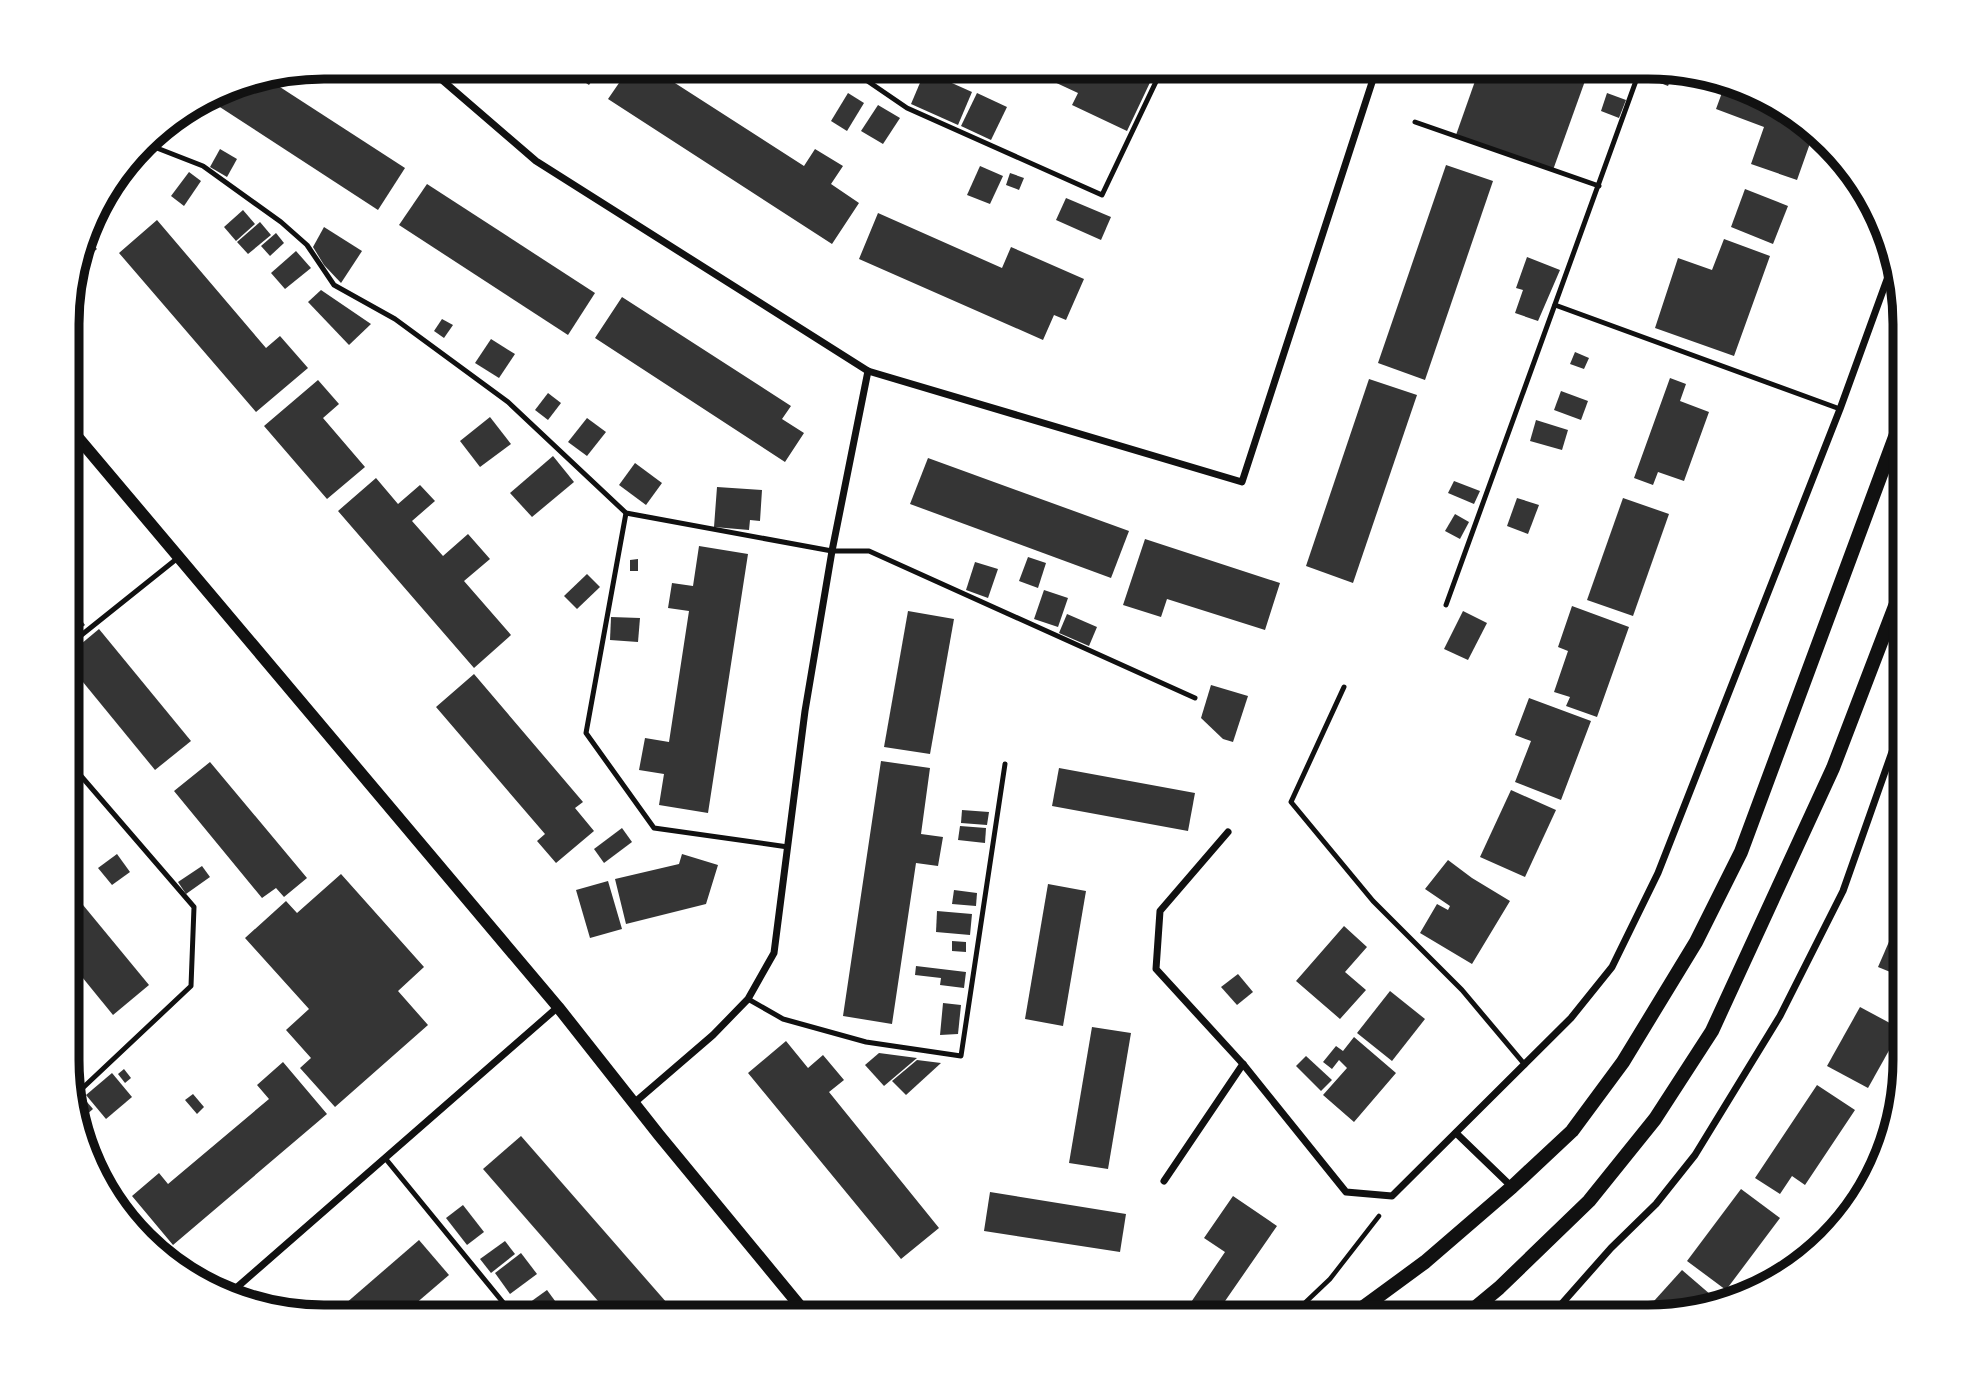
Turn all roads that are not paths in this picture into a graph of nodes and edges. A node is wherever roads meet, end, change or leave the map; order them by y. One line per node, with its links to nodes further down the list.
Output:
1 (442, 79): 11 (street)
2 (865, 79): 3 (lane)
3 (1157, 79)
4 (1373, 79): 11 (street)
5 (1637, 79): 8 (lane)
6 (1415, 122): 8 (lane)
7 (154, 148): 15 (lane)
8 (1599, 186): 10 (lane)
9 (1889, 275): 12 (street)
10 (1555, 305): 12 (lane); 18 (lane)
11 (867, 371): 16 (street)
12 (1840, 409): 31 (street)
13 (79, 440): 17 (street)
14 (1893, 442): 37 (main road)
15 (626, 513): 16 (lane); 27 (lane)
16 (832, 551): 22 (lane); 27 (street)
17 (179, 557): 20 (lane); 29 (street)
18 (1446, 605)
19 (1893, 611): 42 (main road)
20 (79, 637)
21 (1344, 687): 31 (lane)
22 (1195, 698)
23 (1893, 749): 43 (street)
24 (1005, 764): 28 (lane)
25 (79, 774): 32 (lane)
26 (1228, 832): 30 (street)
27 (788, 847): 28 (street)
28 (748, 999): 33 (street)
29 (558, 1007): 33 (street); 35 (street)
30 (1244, 1064): 34 (street); 36 (street)
31 (1525, 1065): 34 (street)
32 (81, 1090)
33 (634, 1103): 40 (street)
34 (1456, 1133): 37 (street)
35 (385, 1158): 38 (street); 39 (lane)
36 (1164, 1181)
37 (1512, 1187): 41 (main road)
38 (235, 1289)
39 (505, 1305)
40 (799, 1305)
41 (1366, 1305)
42 (1478, 1305)
43 (1562, 1305)

